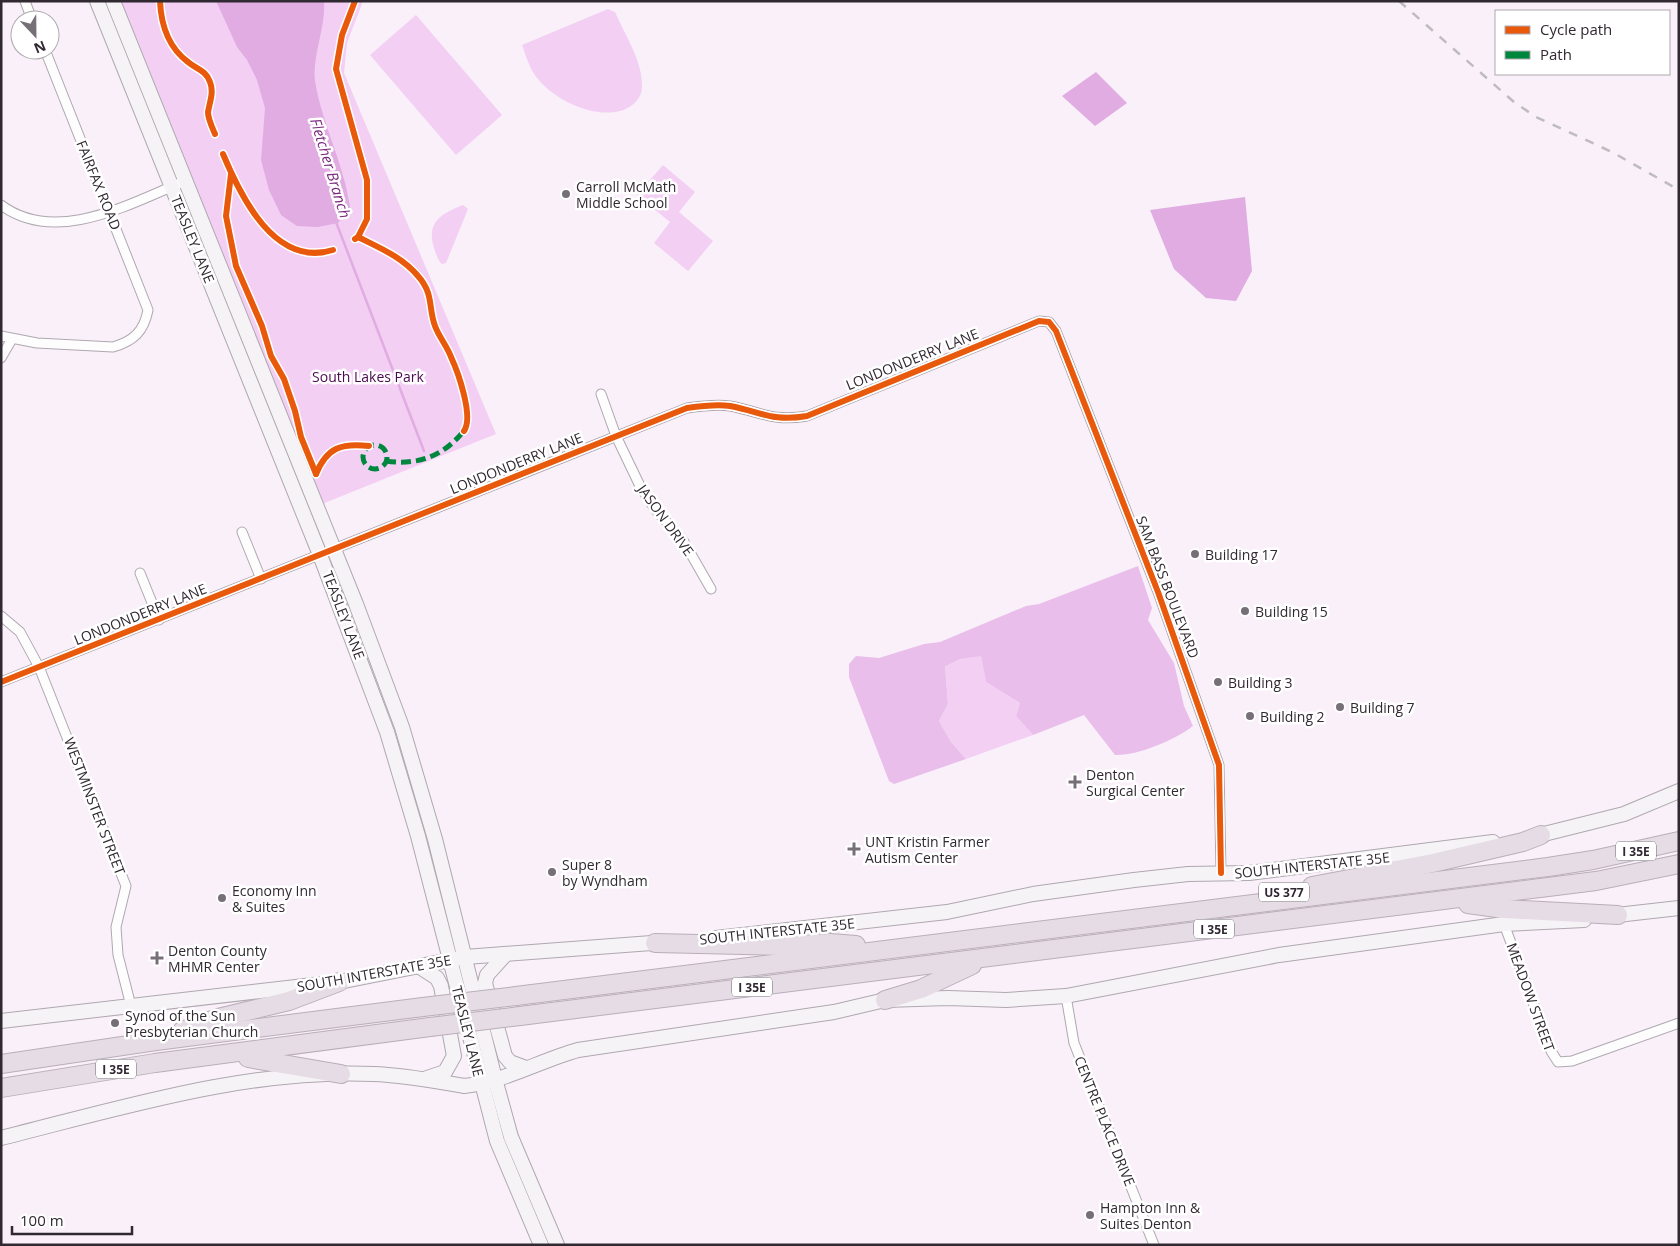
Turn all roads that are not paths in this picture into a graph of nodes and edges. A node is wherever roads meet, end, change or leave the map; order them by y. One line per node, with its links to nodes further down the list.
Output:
1 (97, 1): 5 (main road, TEASLEY LANE)
2 (113, 1): 4 (main road, TEASLEY LANE)
3 (49, 60): 7 (street, FAIRFAX ROAD)
4 (186, 181): 5 (street); 15 (main road, TEASLEY LANE)
5 (172, 187): 7 (street); 16 (main road, TEASLEY LANE)
6 (1, 204): 7 (street)
7 (111, 212): 10 (street, FAIRFAX ROAD)
8 (1045, 322): 13 (street, LONDONDERRY LANE); 30 (street, SAM BASS BOULEVARD)
9 (1, 336): 10 (street)
10 (12, 339): 11 (street)
11 (1, 358)
12 (601, 394): 13 (street, JASON DRIVE)
13 (616, 436): 15 (street, LONDONDERRY LANE); 19 (street, JASON DRIVE)
14 (242, 532): 18 (street)
15 (334, 549): 16 (street, LONDONDERRY LANE); 24 (main road, TEASLEY LANE)
16 (320, 555): 18 (street, LONDONDERRY LANE); 25 (main road, TEASLEY LANE)
17 (140, 574): 21 (street)
18 (261, 579): 21 (street, LONDONDERRY LANE)
19 (711, 589)
20 (1, 616): 22 (street, WESTMINSTER STREET)
21 (159, 620): 22 (street, LONDONDERRY LANE)
22 (39, 667): 23 (street, LONDONDERRY LANE); 46 (street, WESTMINSTER STREET)
23 (1, 682)
24 (402, 727): 25 (main road); 39 (main road, TEASLEY LANE)
25 (387, 732): 41 (main road, TEASLEY LANE)
26 (1679, 791): 27 (main road, SOUTH INTERSTATE 35E)
27 (1546, 834): 30 (main road, SOUTH INTERSTATE 35E); 33 (highway, US 377)
28 (1679, 841): 33 (highway, I 35E)
29 (1679, 864): 31 (highway, I 35E)
30 (1221, 873): 36 (main road, SOUTH INTERSTATE 35E)
31 (1445, 901): 34 (highway); 40 (highway, I 35E)
32 (1679, 908): 34 (main road)
33 (1214, 910): 37 (highway, I 35E)
34 (1618, 915): 35 (main road)
35 (1504, 924): 44 (main road); 48 (street, MEADOW STREET)
36 (655, 943): 37 (highway); 38 (main road, SOUTH INTERSTATE 35E)
37 (886, 948): 49 (highway, I 35E, bridge)
38 (506, 954): 39 (main road, SOUTH INTERSTATE 35E); 52 (main road)
39 (465, 957): 41 (main road, SOUTH INTERSTATE 35E); 55 (main road, TEASLEY LANE)
40 (983, 959): 45 (highway); 50 (highway, I 35E, bridge)
41 (451, 960): 42 (main road, SOUTH INTERSTATE 35E); 56 (main road, TEASLEY LANE)
42 (420, 967): 43 (main road, SOUTH INTERSTATE 35E); 54 (main road)
43 (339, 982): 46 (main road, SOUTH INTERSTATE 35E); 49 (highway)
44 (1066, 996): 45 (main road); 62 (street, CENTRE PLACE DRIVE)
45 (884, 1000): 52 (main road)
46 (131, 1006): 47 (main road, SOUTH INTERSTATE 35E)
47 (1, 1021)
48 (1679, 1023)
49 (156, 1041): 51 (highway, I 35E)
50 (231, 1054): 53 (highway); 57 (highway, I 35E)
51 (1, 1064)
52 (526, 1068): 55 (main road)
53 (341, 1074): 54 (main road); 58 (main road)
54 (421, 1079): 56 (main road)
55 (495, 1079): 56 (main road); 59 (main road, TEASLEY LANE)
56 (481, 1083): 59 (main road, TEASLEY LANE)
57 (1, 1088)
58 (1, 1138)
59 (530, 1202): 60 (main road, TEASLEY LANE); 61 (main road, TEASLEY LANE)
60 (541, 1245)
61 (557, 1245)
62 (1154, 1245)

